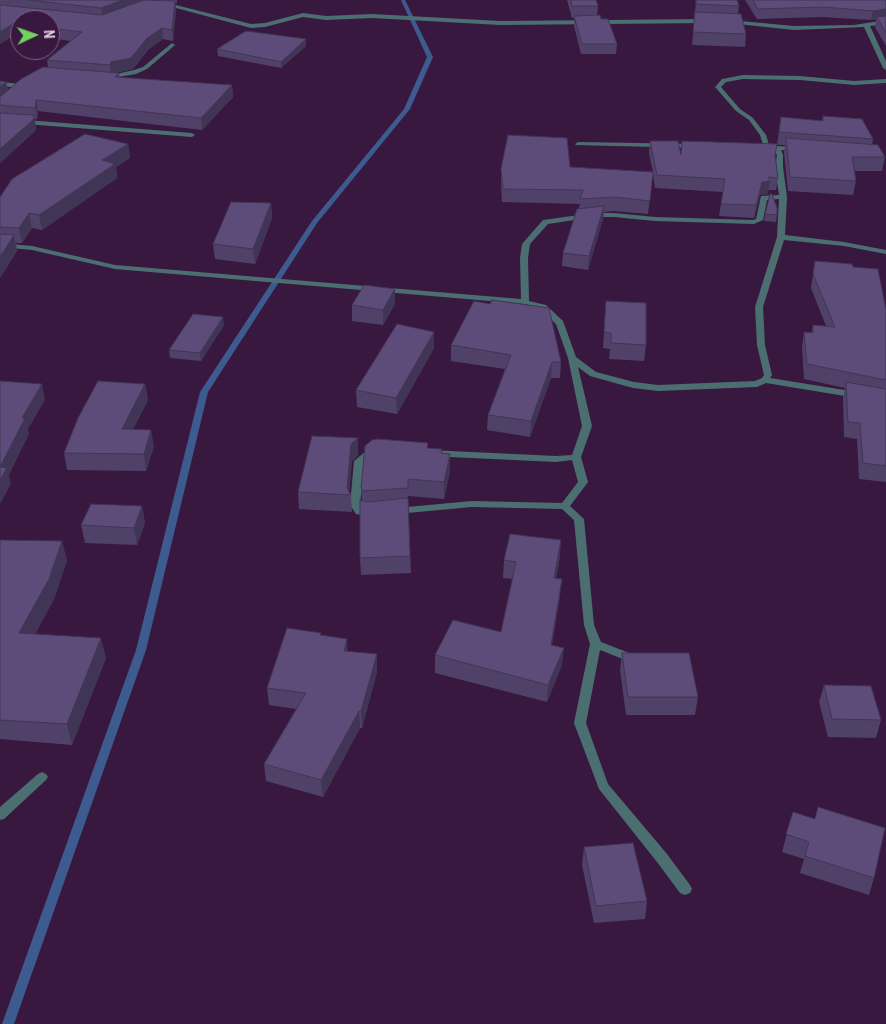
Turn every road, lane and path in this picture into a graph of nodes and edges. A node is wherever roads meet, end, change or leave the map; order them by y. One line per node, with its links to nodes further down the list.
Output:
1 (148, 3): 2 (street)
2 (712, 21)
3 (721, 21): 5 (street)
4 (886, 22): 5 (street)
5 (866, 25): 7 (street)
6 (172, 45): 8 (street)
7 (886, 68)
8 (131, 81)
9 (886, 81): 17 (street)
10 (29, 82): 11 (street)
11 (0, 84)
12 (0, 120): 13 (street)
13 (192, 135)
14 (578, 144): 15 (street)
15 (708, 147)
16 (757, 148): 17 (street)
17 (767, 148): 18 (street)
18 (776, 148): 19 (street); 20 (street)
19 (806, 150)
20 (783, 198): 21 (street); 24 (street)
21 (781, 236): 23 (street); 26 (street)
22 (0, 245): 24 (street)
23 (886, 252)
24 (525, 302): 25 (street)
25 (572, 358): 26 (street); 30 (street)
26 (765, 380): 27 (street)
27 (864, 396)
28 (389, 451): 31 (street)
29 (418, 452): 30 (street)
30 (576, 457): 31 (street)
31 (565, 506): 32 (street)
32 (596, 644): 33 (street); 36 (street)
33 (641, 662)
34 (42, 777): 35 (street)
35 (0, 816)
36 (684, 889)

